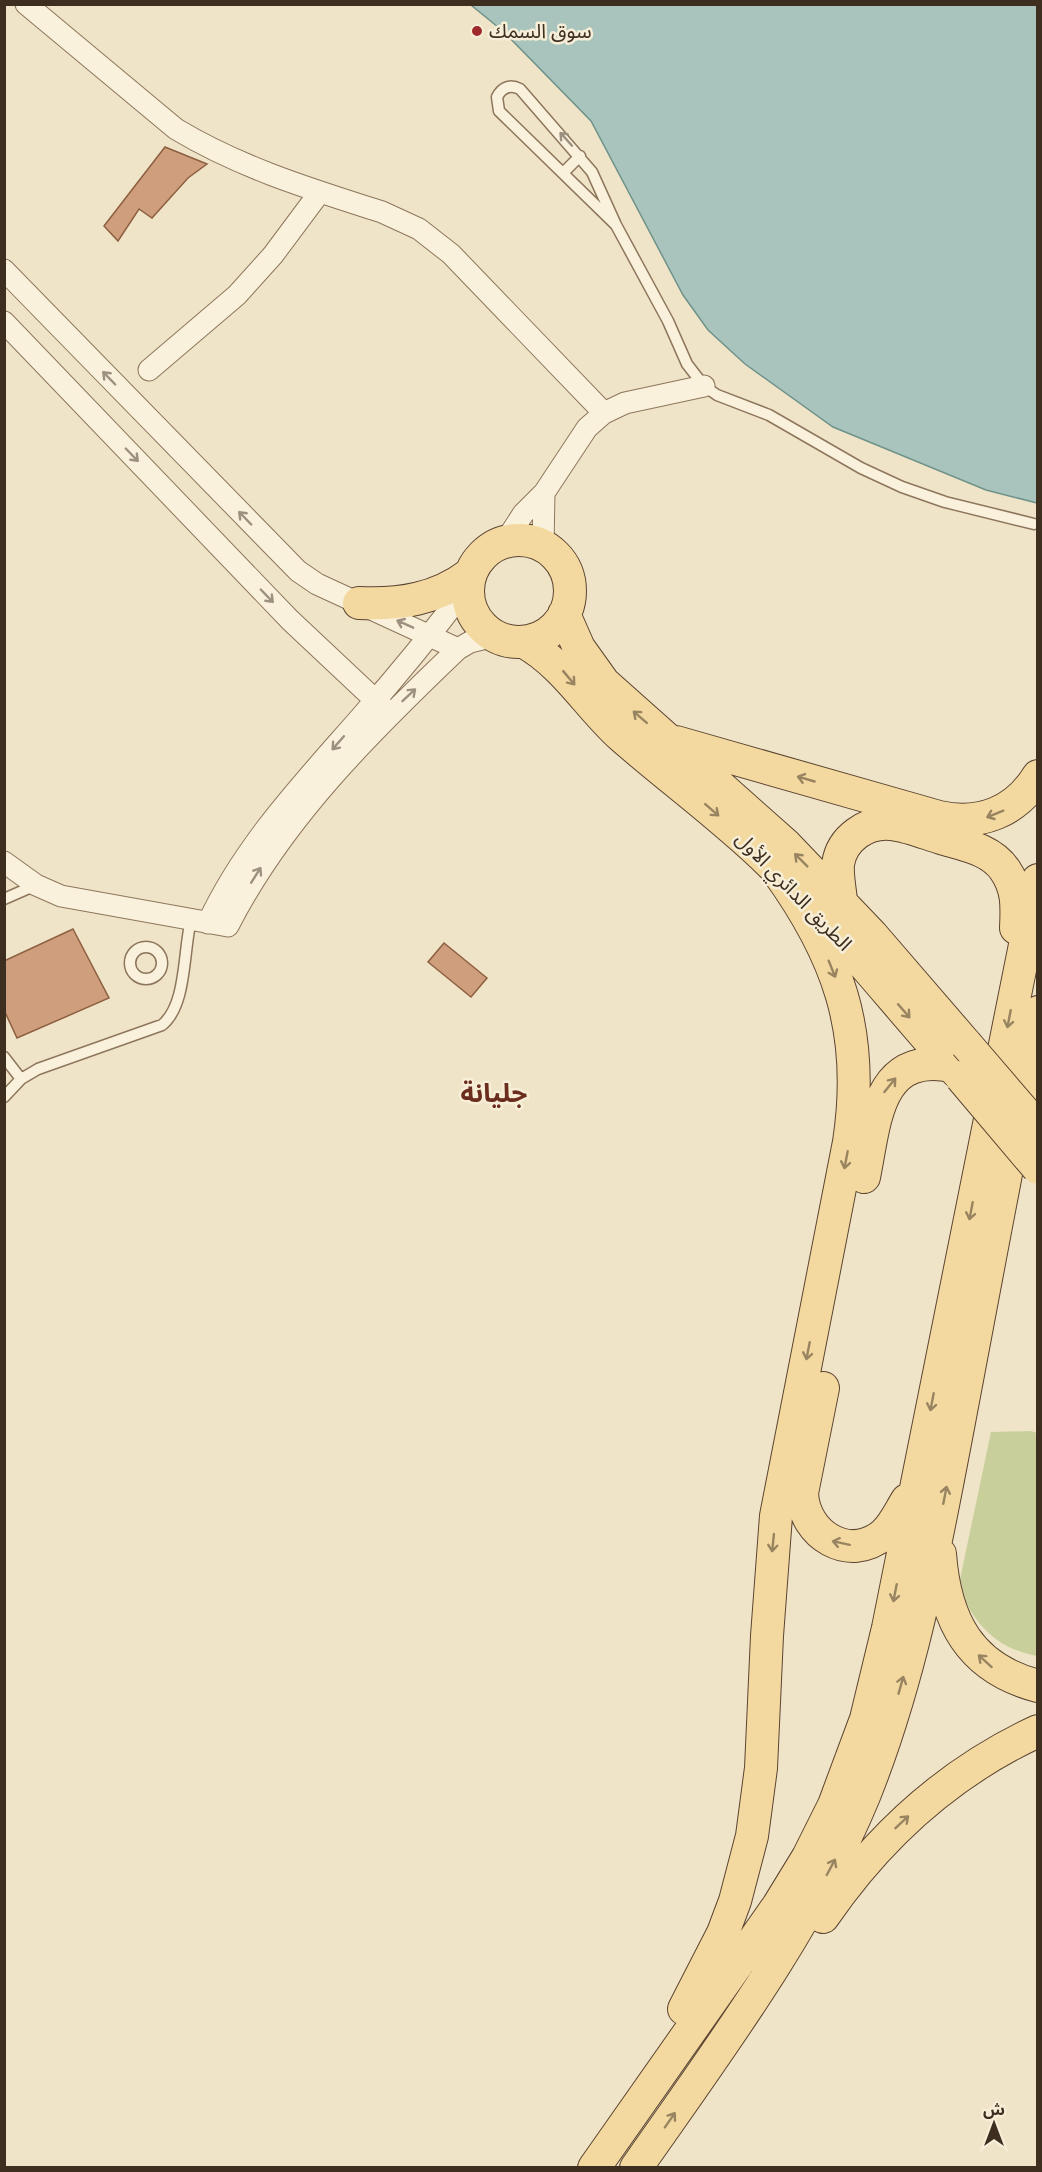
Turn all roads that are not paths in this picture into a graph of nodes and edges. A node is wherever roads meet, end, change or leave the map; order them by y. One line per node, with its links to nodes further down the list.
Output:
1 (26, 4): 4 (street)
2 (580, 156): 3 (lane); 3 (lane, one-way to 3); 5 (lane)
3 (563, 173): 5 (lane)
4 (320, 192): 8 (street); 10 (street)
5 (616, 225): 9 (lane)
6 (4, 270): 16 (street, one-way to 6)
7 (4, 322): 21 (street, one-way to 21)
8 (149, 370)
9 (704, 386): 10 (street); 12 (lane)
10 (604, 413): 11 (street)
11 (544, 493): 13 (street); 14 (street)
12 (1034, 524)
13 (505, 542): 14 (main road); 15 (main road)
14 (543, 546): 17 (main road)
15 (469, 581): 16 (main road); 18 (street); 19 (main road)
16 (359, 603): 18 (street, one-way to 16)
17 (564, 614): 19 (main road); 22 (main road, one-way to 17)
18 (430, 635): 20 (street); 21 (street)
19 (509, 639): 20 (street); 25 (main road, الطريق الدائري الأول, one-way to 25)
20 (458, 649): 21 (street, one-way to 20)
21 (383, 707): 30 (street)
22 (667, 739): 23 (main road, one-way to 22); 29 (main road, one-way to 22)
23 (1038, 776)
24 (4, 862): 27 (street)
25 (772, 864): 36 (main road, الطريق الدائري الأول, one-way to 36); 47 (main road, one-way to 47)
26 (1038, 880): 33 (main road)
27 (36, 885): 28 (lane); 30 (street)
28 (4, 899)
29 (841, 901): 33 (main road); 36 (main road)
30 (209, 923): 32 (lane)
31 (162, 962): 32 (lane)
32 (183, 962): 37 (lane)
33 (1018, 975): 42 (main road, one-way to 42)
34 (1038, 1012): 38 (main road)
35 (4, 1057): 37 (lane)
36 (960, 1062): 40 (main road, bridge); 41 (main road, الطريق الدائري الأول, bridge); 42 (main road, one-way to 36)
37 (21, 1079): 39 (lane)
38 (1029, 1084): 43 (main road, one-way to 38)
39 (4, 1097)
40 (1038, 1128)
41 (1038, 1168)
42 (915, 1489): 47 (main road, one-way to 47)
43 (938, 1530): 44 (main road, one-way to 43); 46 (main road, one-way to 43)
44 (1038, 1686)
45 (1038, 1731): 46 (main road, one-way to 45)
46 (756, 1995): 49 (main road, one-way to 46)
47 (640, 2104): 48 (main road)
48 (594, 2168)
49 (636, 2168)

